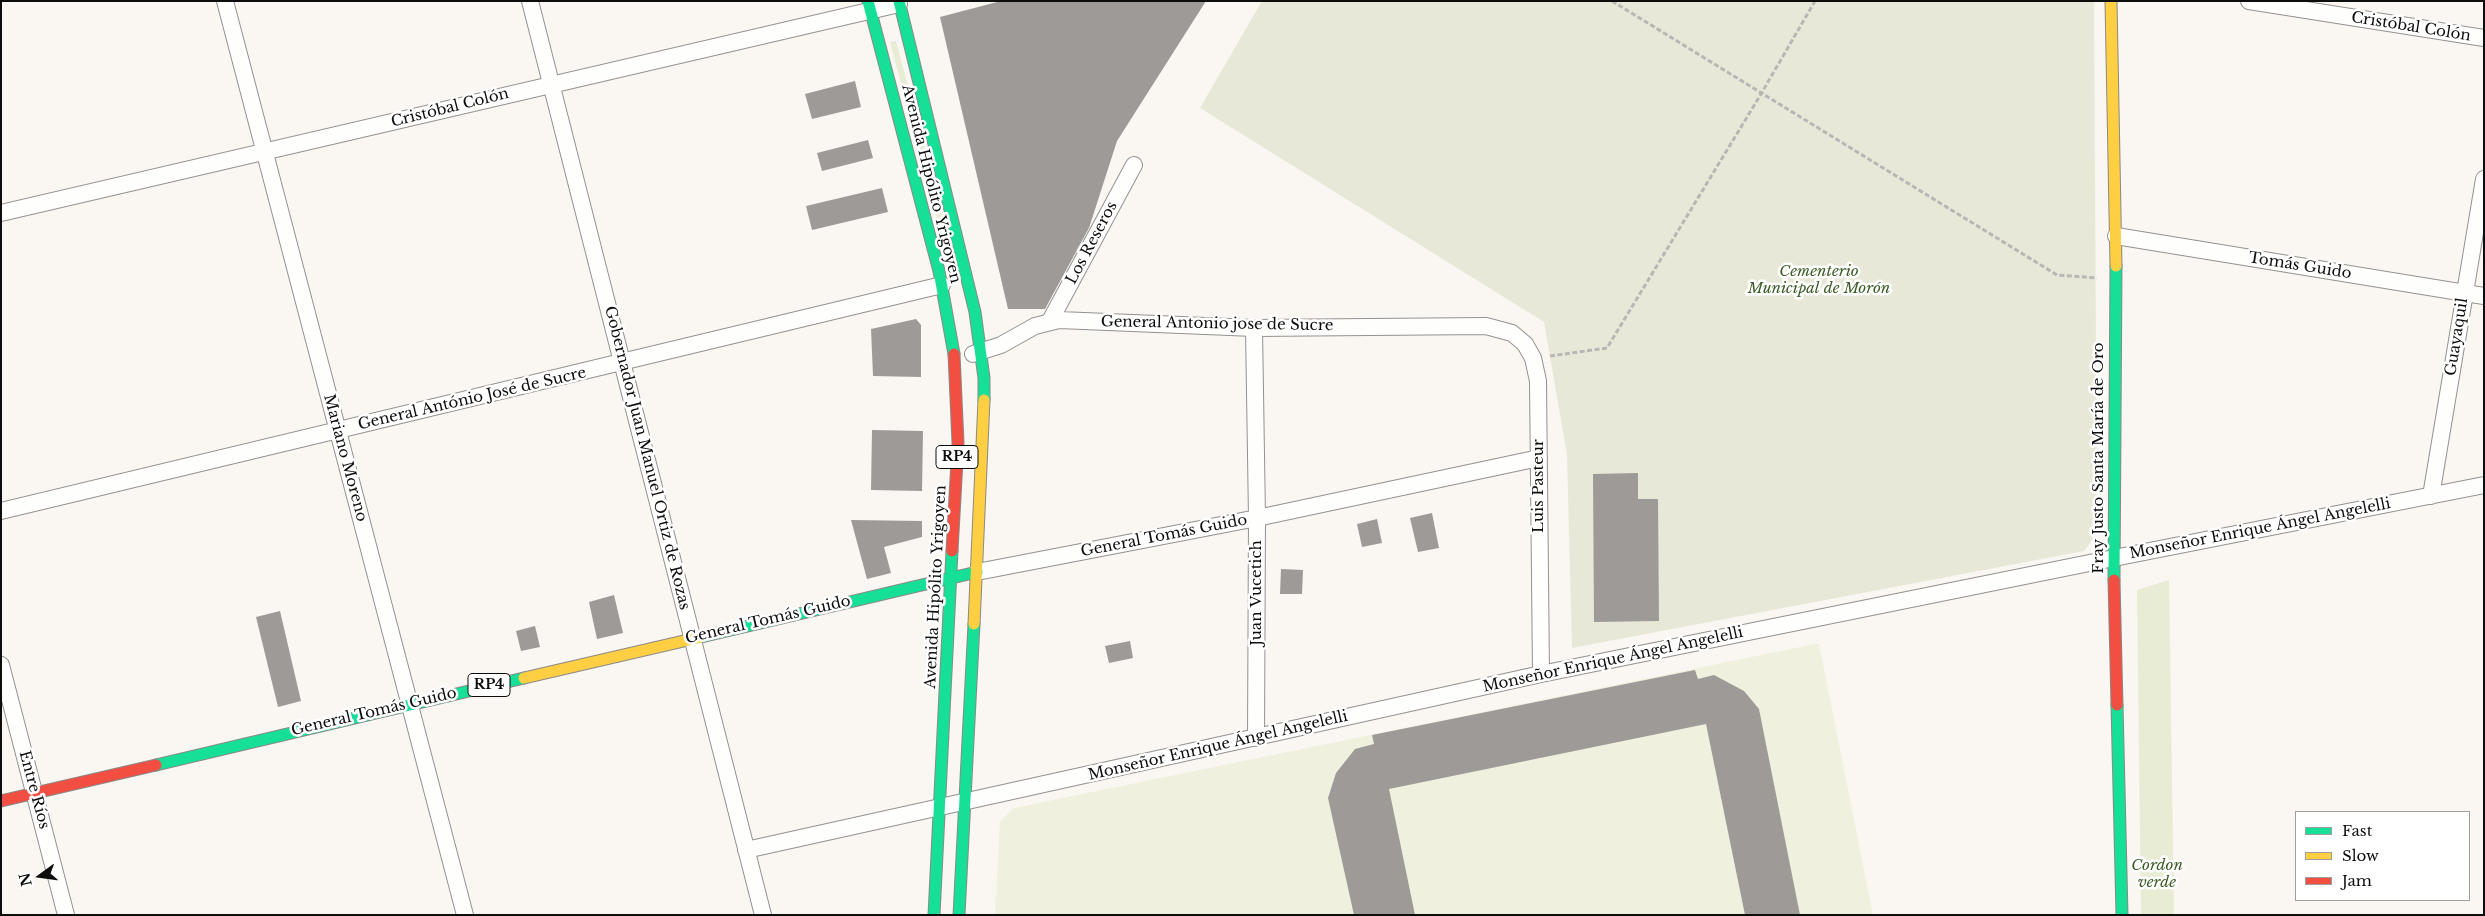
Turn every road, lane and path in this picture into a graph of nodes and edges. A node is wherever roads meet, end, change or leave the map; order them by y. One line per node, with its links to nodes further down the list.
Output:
1 (225, 1): 12 (street, Mariano Moreno)
2 (530, 1): 10 (street, Gobernador Juan Manuel Ortiz de Rozas)
3 (1612, 1): 11 (path)
4 (1815, 1): 11 (path)
5 (2111, 1): 16 (main road, Fray Justo Santa María de Oro)
6 (2249, 1): 9 (street, Cristóbal Colón)
7 (899, 2): 8 (street, Cristóbal Colón); 24 (main road, Avenida Hipólito Yrigoyen / RP4)
8 (869, 5): 10 (street, Cristóbal Colón); 18 (main road, Avenida Hipólito Yrigoyen / RP4)
9 (2484, 38)
10 (552, 84): 12 (street, Cristóbal Colón); 27 (street, Gobernador Juan Manuel Ortiz de Rozas)
11 (1761, 94): 17 (path); 25 (path)
12 (264, 152): 15 (street, Cristóbal Colón); 28 (street, Mariano Moreno)
13 (1134, 165): 21 (street, Los Reseros)
14 (2484, 179): 19 (street, Guayaquil)
15 (1, 213)
16 (2116, 236): 17 (main road, Fray Justo Santa María de Oro); 19 (street, Tomás Guido)
17 (2115, 280): 34 (main road, Fray Justo Santa María de Oro)
18 (942, 285): 26 (main road, Avenida Hipólito Yrigoyen / RP4); 27 (street, General António José de Sucre)
19 (2464, 292): 20 (street, Tomás Guido); 31 (street, Guayaquil)
20 (2484, 296)
21 (1050, 321): 23 (street, General Antonio jose de Sucre); 24 (street, General Antonio jose de Sucre)
22 (1486, 326): 23 (street, General Antonio jose de Sucre); 29 (street, Luis Pasteur)
23 (1254, 328): 33 (street, Juan Vucetich)
24 (981, 352): 26 (street, General Antonio jose de Sucre); 35 (main road, Avenida Hipólito Yrigoyen / RP4)
25 (1550, 356)
26 (955, 358): 36 (main road, Avenida Hipólito Yrigoyen / RP4)
27 (622, 363): 28 (street, General António José de Sucre); 37 (street, Gobernador Juan Manuel Ortiz de Rozas)
28 (337, 430): 32 (street, General António José de Sucre); 40 (street, Mariano Moreno)
29 (1539, 458): 33 (street, General Tomás Guido); 39 (street, Luis Pasteur)
30 (2484, 485): 31 (street, Monseñor Enrique Ángel Angelelli)
31 (2431, 496): 34 (street, Monseñor Enrique Ángel Angelelli)
32 (1, 511)
33 (1257, 518): 35 (street, General Tomás Guido); 41 (street, Juan Vucetich)
34 (2114, 558): 39 (street, Monseñor Enrique Ángel Angelelli); 52 (main road, Fray Justo Santa María de Oro)
35 (977, 572): 36 (main road, General Tomás Guido / RP4); 44 (main road, Avenida Hipólito Yrigoyen / RP4)
36 (951, 578): 37 (main road, General Tomás Guido / RP4); 45 (main road, Avenida Hipólito Yrigoyen / RP4)
37 (694, 638): 40 (main road, General Tomás Guido / RP4); 46 (street, Gobernador Juan Manuel Ortiz de Rozas)
38 (1, 665): 42 (street, Entre Ríos)
39 (1541, 674): 41 (street, Monseñor Enrique Ángel Angelelli)
40 (409, 704): 42 (main road, General Tomás Guido / RP4); 49 (street, Mariano Moreno)
41 (1256, 738): 44 (street, Monseñor Enrique Ángel Angelelli)
42 (35, 793): 43 (main road, General Tomás Guido / RP4); 48 (street, Entre Ríos)
43 (1, 801)
44 (966, 802): 45 (street, Monseñor Enrique Ángel Angelelli); 51 (main road, Avenida Hipólito Yrigoyen / RP4)
45 (940, 806): 46 (street, Monseñor Enrique Ángel Angelelli); 50 (main road, Avenida Hipólito Yrigoyen / RP4)
46 (746, 850): 47 (street, Gobernador Juan Manuel Ortiz de Rozas)
47 (759, 914)
48 (66, 915)
49 (465, 915)
50 (934, 915)
51 (959, 915)
52 (2122, 915)

